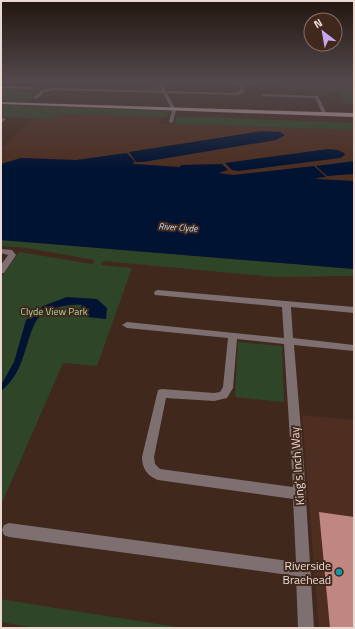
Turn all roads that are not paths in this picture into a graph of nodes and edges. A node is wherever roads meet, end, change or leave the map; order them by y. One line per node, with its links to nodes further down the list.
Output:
1 (174, 110): 6 (street)
2 (232, 110): 4 (main road)
3 (322, 110): 4 (street)
4 (324, 114): 5 (main road)
5 (354, 115)
6 (171, 122)
7 (1, 251): 8 (street)
8 (3, 267)
9 (158, 293): 10 (street)
10 (286, 304): 11 (street); 14 (street, King's Inch Way)
11 (354, 310)
12 (127, 325): 13 (street)
13 (233, 336): 14 (street); 16 (street)
14 (288, 341): 15 (street); 16 (street, King's Inch Way)
15 (354, 348)
16 (299, 494): 18 (street, King's Inch Way)
17 (9, 530): 18 (street)
18 (303, 570): 19 (street, King's Inch Way)
19 (306, 628)

